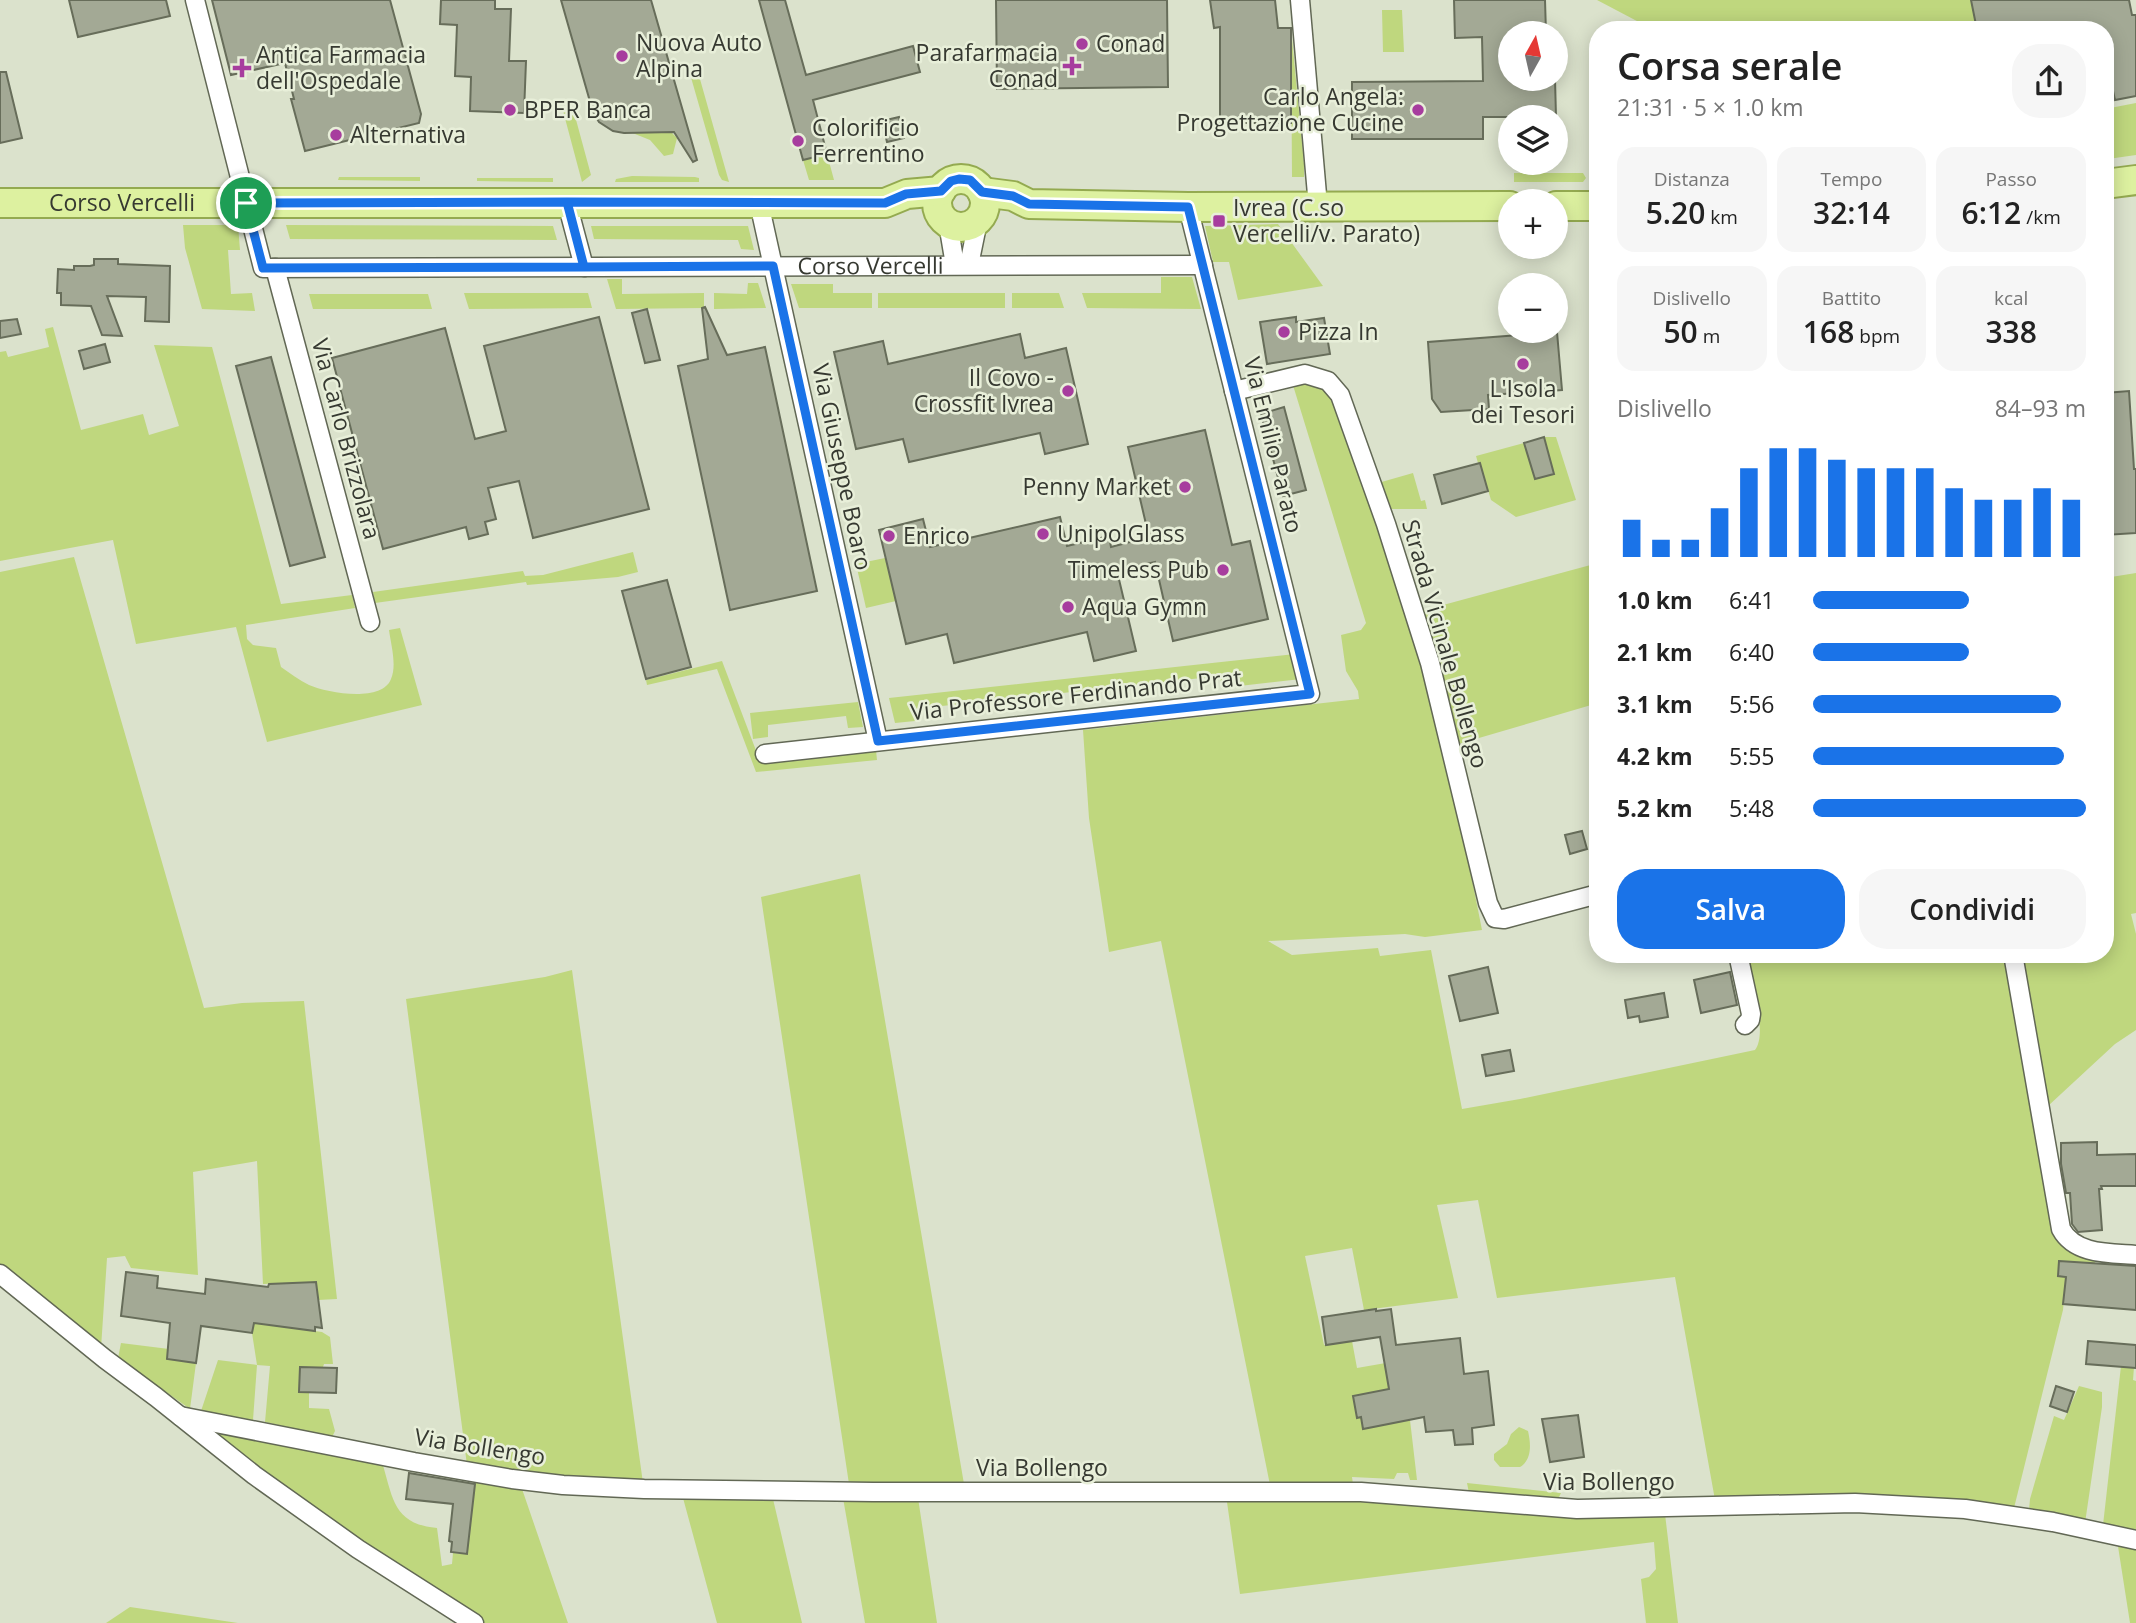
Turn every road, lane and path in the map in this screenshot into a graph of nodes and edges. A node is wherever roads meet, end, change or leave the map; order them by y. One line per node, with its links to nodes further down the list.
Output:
1 (195, 0): 7 (street)
2 (1300, 0): 9 (street)
3 (2136, 180): 4 (main road)
4 (2114, 183)
5 (567, 202): 6 (main road, Corso Vercelli); 7 (main road, Corso Vercelli); 19 (street)
6 (759, 202): 14 (main road, Corso Vercelli); 18 (street, Via Giuseppe Boaro)
7 (246, 203): 8 (main road, Corso Vercelli); 20 (street)
8 (0, 204)
9 (1318, 206): 10 (main road); 13 (main road)
10 (1498, 206)
11 (1568, 206): 12 (main road)
12 (1589, 206)
13 (1188, 207): 15 (main road); 17 (street, Via Emilio Parato)
14 (943, 209): 15 (main road); 15 (main road); 16 (street, Corso Vercelli)
15 (981, 209): 16 (street, Corso Vercelli)
16 (962, 265): 17 (street, Corso Vercelli); 18 (street, Corso Vercelli)
17 (1203, 265): 21 (street, Via Emilio Parato)
18 (773, 266): 19 (street, Corso Vercelli); 24 (street, Via Giuseppe Boaro)
19 (584, 267): 20 (street, Corso Vercelli)
20 (275, 268): 22 (street, Via Carlo Brizzolara)
21 (1234, 391): 23 (street, Via Emilio Parato); 26 (street, Strada Vicinale Bollengo)
22 (370, 622)
23 (1310, 694): 24 (street, Via Professore Ferdinando Prat)
24 (878, 741): 25 (street, Via Professore Ferdinando Prat)
25 (765, 754)
26 (1589, 896)
27 (1740, 963): 29 (street)
28 (2015, 963): 30 (street)
29 (1745, 1025)
30 (2136, 1255)
31 (0, 1274): 32 (street, Via Bollengo)
32 (180, 1416): 33 (street, Via Bollengo); 34 (street)
33 (2136, 1539)
34 (474, 1623)

